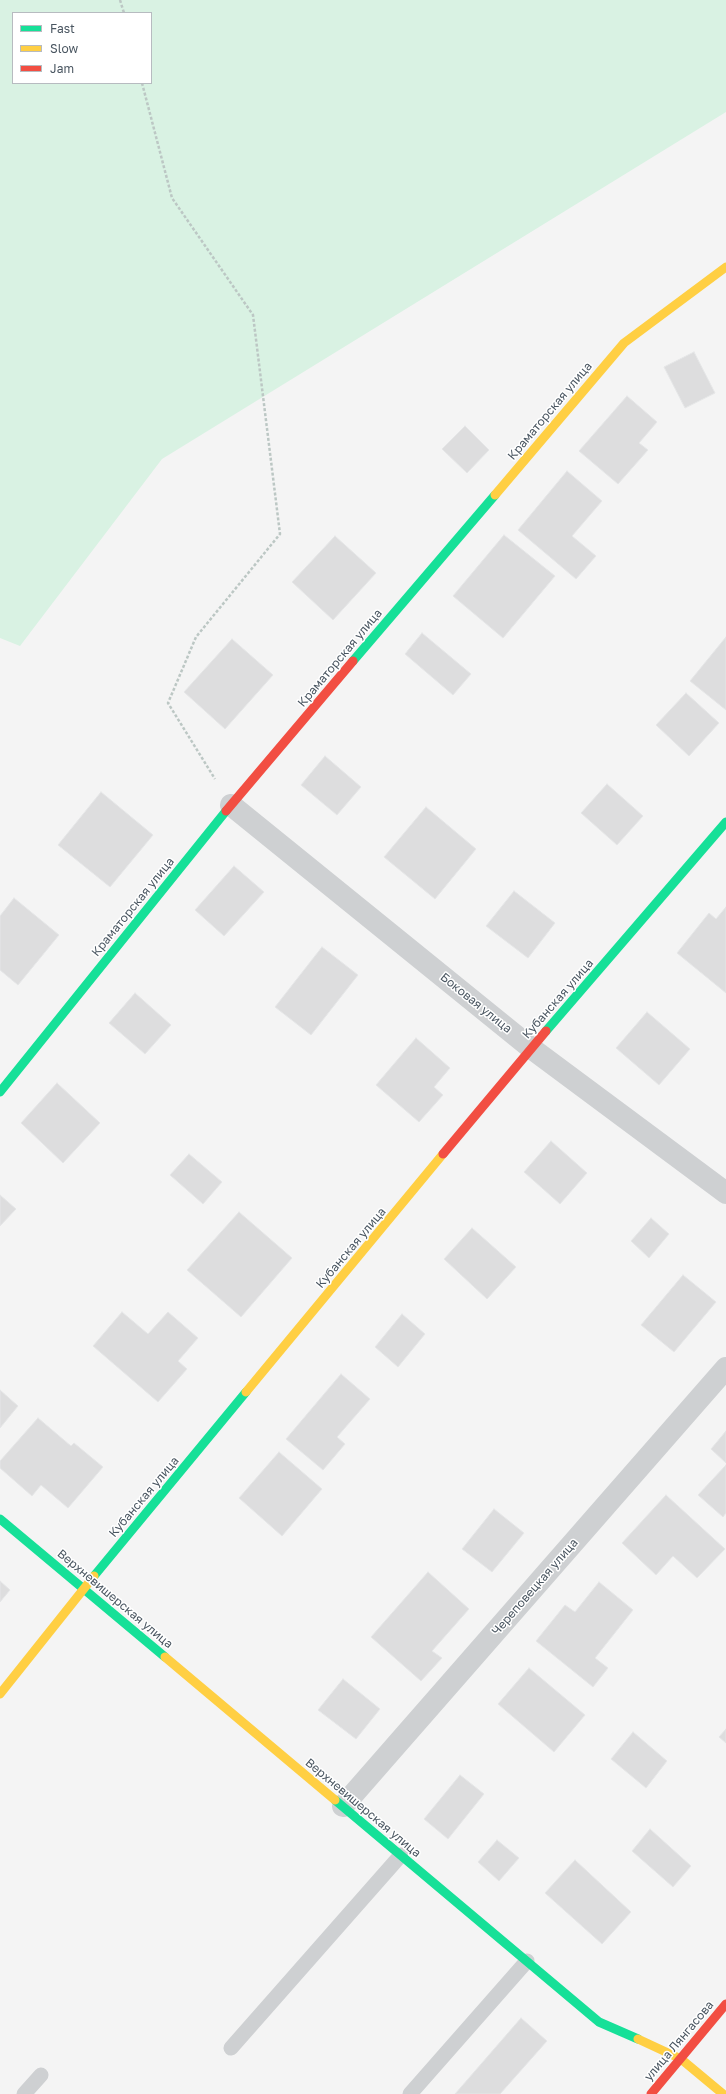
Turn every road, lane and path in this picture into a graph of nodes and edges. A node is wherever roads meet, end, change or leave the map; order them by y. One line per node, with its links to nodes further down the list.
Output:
1 (120, 0): 2 (path)
2 (124, 12)
3 (142, 84): 5 (path)
4 (726, 267): 5 (street, Краматорская улица)
5 (231, 805): 7 (street, Боковая улица); 8 (street, Краматорская улица)
6 (726, 822): 7 (street, Кубанская улица)
7 (532, 1048): 9 (street, Боковая улица); 12 (street, Кубанская улица)
8 (0, 1092)
9 (726, 1193)
10 (726, 1368): 14 (street, Череповецкая улица)
11 (0, 1519): 12 (street, Верхневишерская улица)
12 (84, 1588): 13 (street, Кубанская улица); 14 (street, Верхневишерская улица)
13 (0, 1694)
14 (343, 1806): 15 (street, Верхневишерская улица)
15 (400, 1855): 16 (street, Верхневишерская улица); 18 (lane)
16 (527, 1961): 19 (street, Верхневишерская улица); 22 (lane)
17 (726, 2004): 19 (street, улица Лянгасова)
18 (231, 2048)
19 (681, 2059): 23 (street, улица Лянгасова); 24 (street, Верхневишерская улица)
20 (41, 2075): 21 (lane)
21 (24, 2094)
22 (410, 2094)
23 (651, 2094)
24 (723, 2094)

